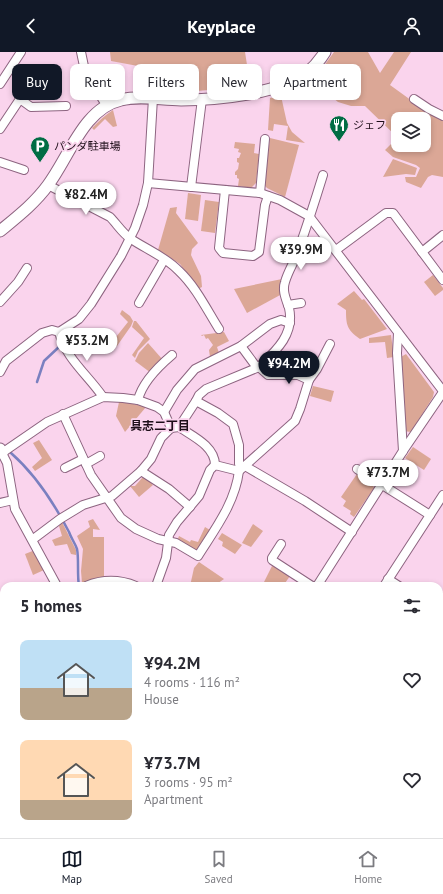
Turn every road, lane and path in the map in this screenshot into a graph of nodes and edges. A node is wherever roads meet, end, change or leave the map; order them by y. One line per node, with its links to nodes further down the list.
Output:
1 (21, 52): 4 (street)
2 (81, 52): 12 (street)
3 (325, 52): 7 (main road)
4 (1, 81)
5 (133, 98): 12 (main road)
6 (199, 99): 7 (main road)
7 (202, 99): 22 (street)
8 (414, 99): 14 (street)
9 (19, 100): 15 (street)
10 (21, 100): 13 (street)
11 (153, 100): 20 (street)
12 (107, 105): 21 (main road)
13 (66, 106)
14 (443, 116)
15 (0, 129)
16 (265, 139): 24 (street)
17 (0, 162): 18 (street)
18 (24, 170)
19 (323, 175): 26 (street)
20 (148, 183): 22 (street); 29 (street)
21 (48, 185): 27 (main road); 29 (street)
22 (191, 187): 23 (street)
23 (225, 190): 24 (street); 25 (street)
24 (260, 193): 25 (street)
25 (268, 196): 26 (street)
26 (309, 216): 30 (street); 38 (street)
27 (0, 231)
28 (443, 235): 31 (street)
29 (129, 238): 32 (street); 41 (street)
30 (336, 250): 31 (street); 42 (street)
31 (422, 252): 34 (street)
32 (164, 260): 36 (street); 40 (street)
33 (27, 268): 35 (street)
34 (443, 280)
35 (0, 302)
36 (139, 303)
37 (301, 303): 38 (street)
38 (288, 305): 39 (street)
39 (290, 323): 44 (street); 46 (street)
40 (219, 329)
41 (59, 332): 47 (street); 50 (street)
42 (398, 333): 49 (street); 57 (street)
43 (330, 344): 48 (street)
44 (241, 346): 46 (street); 53 (street)
45 (172, 355): 51 (street)
46 (259, 367): 48 (street); 52 (street)
47 (0, 372)
48 (309, 380): 62 (street)
49 (443, 392): 57 (street)
50 (104, 397): 51 (street); 54 (street)
51 (138, 400): 53 (street)
52 (196, 401): 55 (street); 62 (street)
53 (164, 412): 55 (street)
54 (63, 414): 56 (street); 59 (street)
55 (175, 427): 60 (street); 64 (street)
56 (1, 451): 68 (street)
57 (403, 451): 65 (street)
58 (100, 456): 59 (street)
59 (85, 462): 61 (street); 67 (street)
60 (215, 465): 62 (street); 70 (street)
61 (65, 468)
62 (242, 468): 72 (street); 74 (street)
63 (357, 469): 65 (street)
64 (141, 471): 67 (street); 70 (street)
65 (381, 485): 71 (street); 72 (street)
66 (443, 495): 71 (street)
67 (108, 498): 73 (street); 74 (street)
68 (13, 500): 69 (street); 73 (street)
69 (0, 503)
70 (190, 507): 74 (street)
71 (430, 515): 82 (street)
72 (352, 532): 81 (street)
73 (32, 540): 76 (street)
74 (169, 542): 79 (street)
75 (282, 544): 80 (street)
76 (54, 582)
77 (96, 582): 78 (street)
78 (126, 582)
79 (159, 582)
80 (306, 582)
81 (320, 582)
82 (387, 582)

